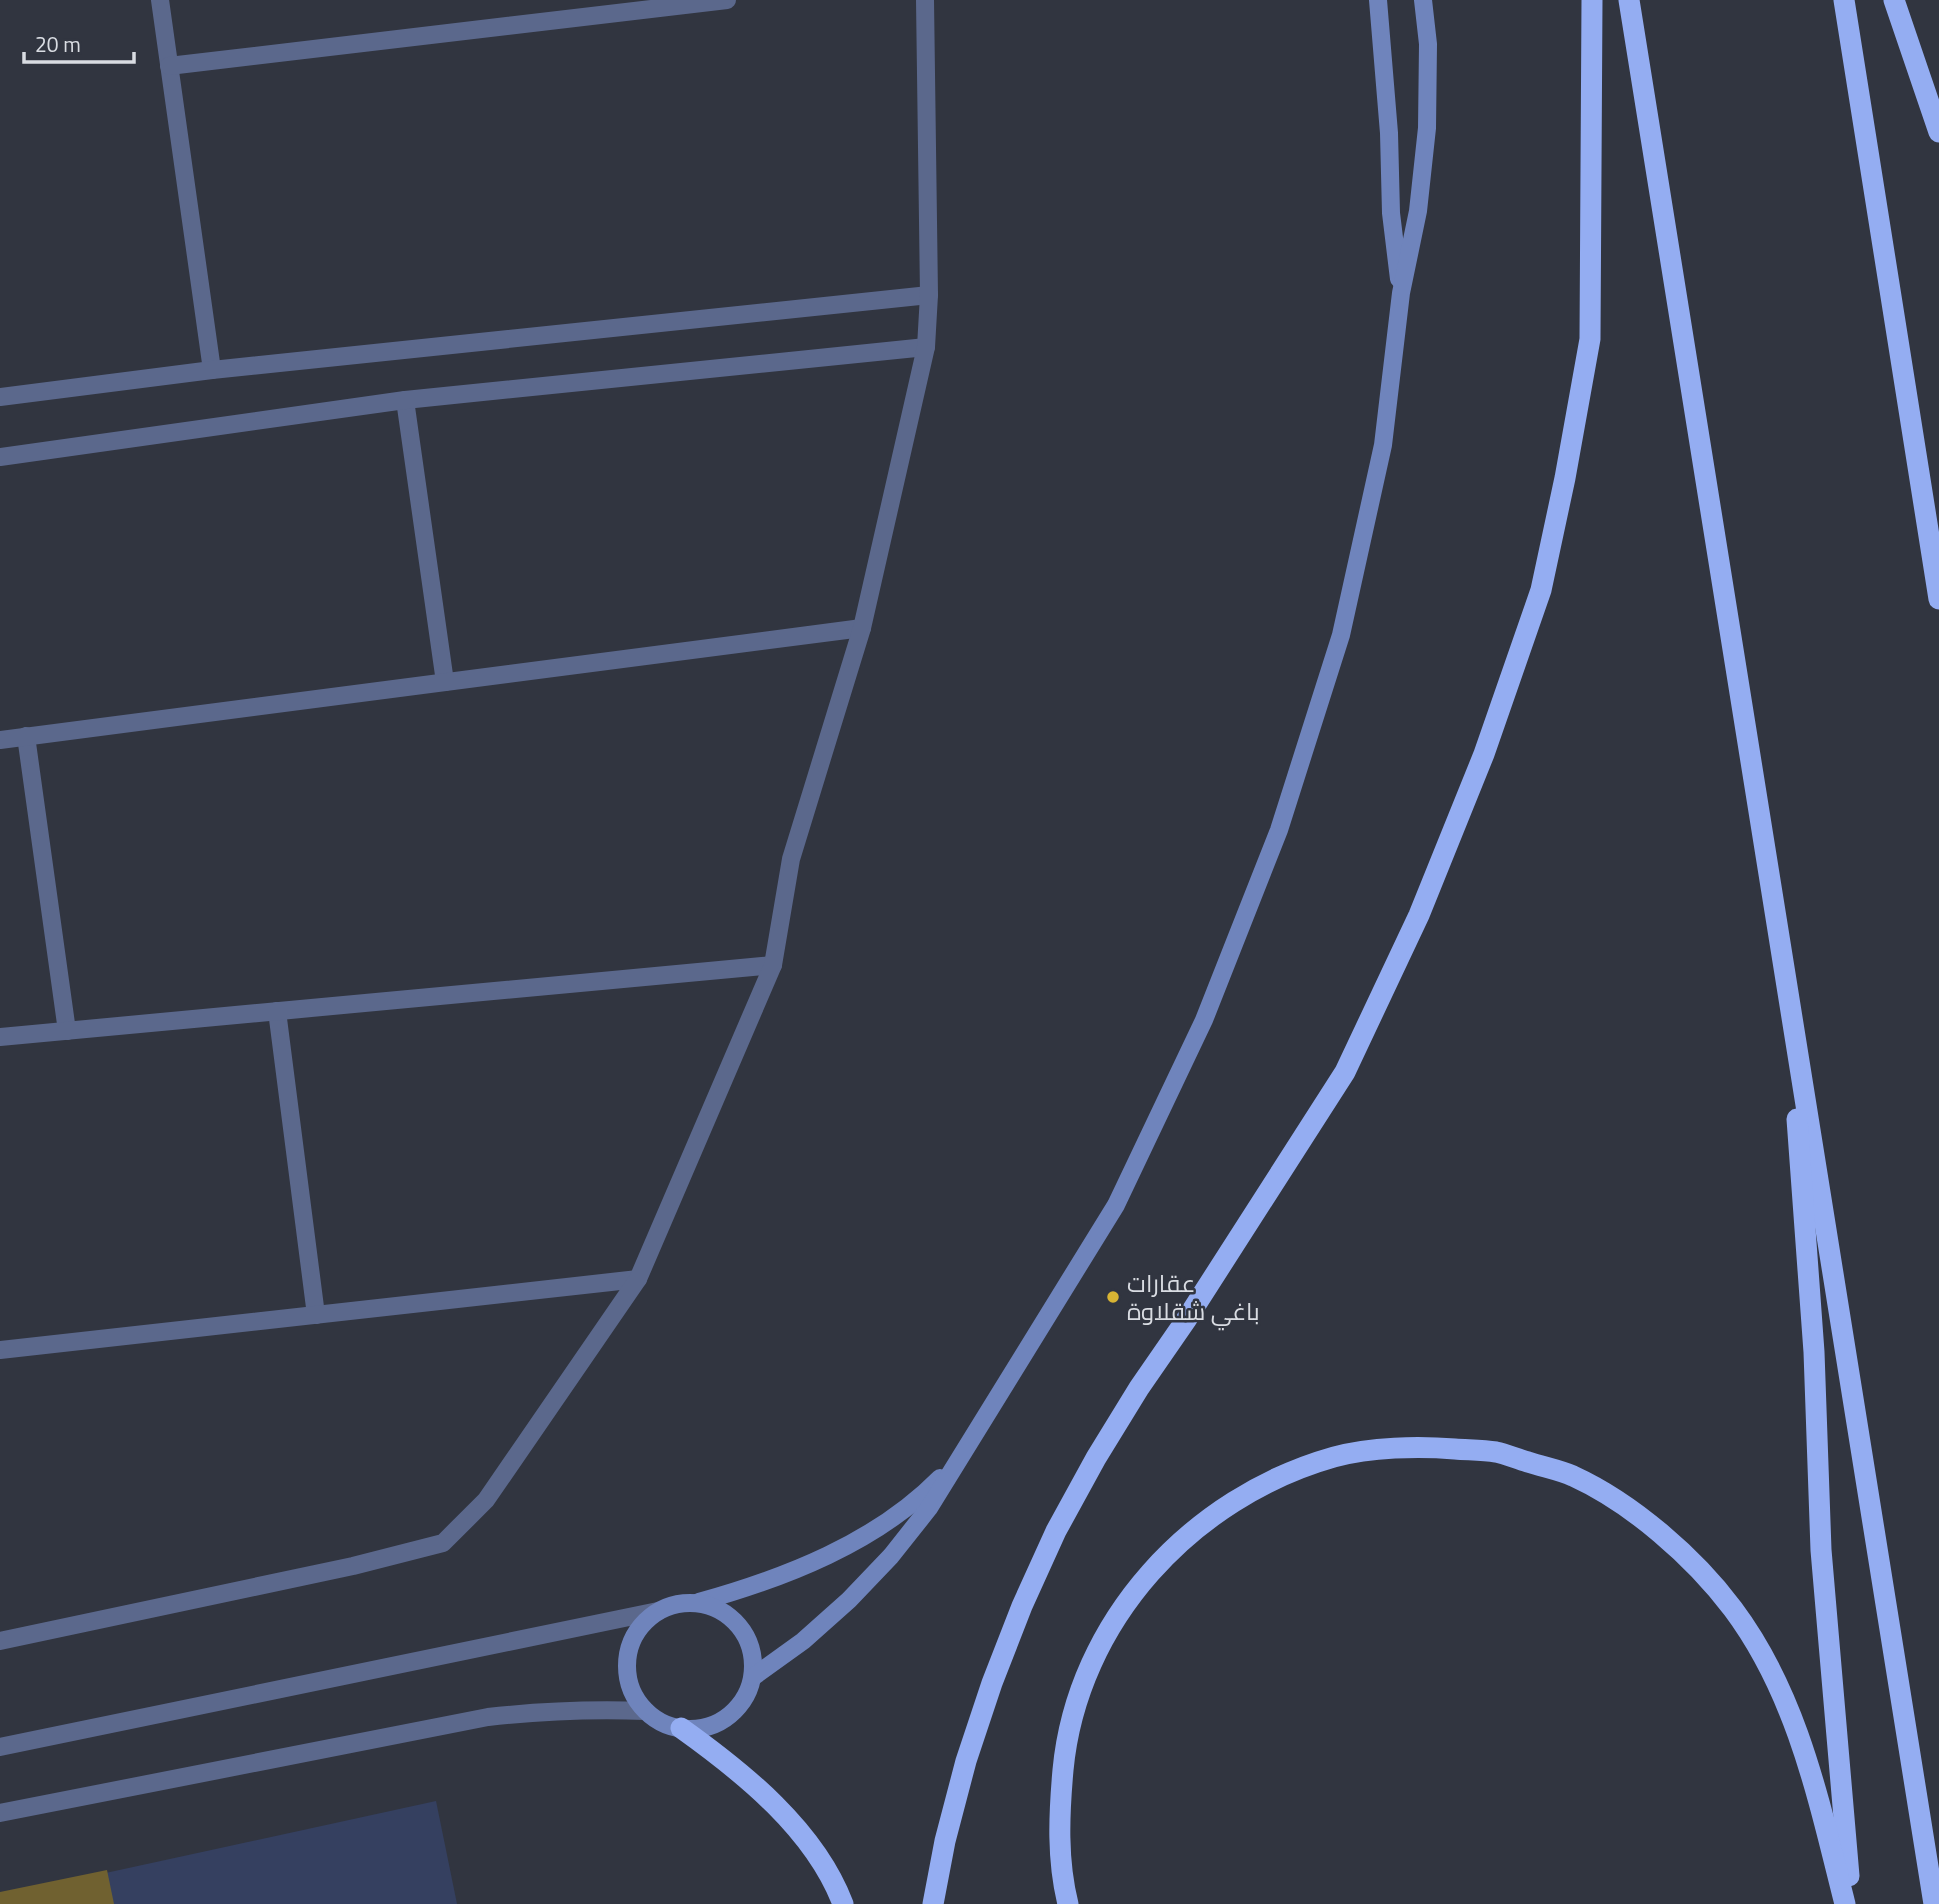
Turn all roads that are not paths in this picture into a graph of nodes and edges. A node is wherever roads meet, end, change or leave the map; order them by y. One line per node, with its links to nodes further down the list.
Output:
1 (160, 0): 11 (street)
2 (727, 0): 10 (street)
3 (925, 0): 14 (street)
4 (1378, 0): 13 (street)
5 (1423, 0): 13 (street)
6 (1592, 0): 43 (highway)
7 (1629, 0): 25 (highway)
8 (1844, 0): 20 (highway)
9 (1894, 0): 12 (highway)
10 (640, 6): 11 (street)
11 (169, 66): 16 (street)
12 (1939, 132)
13 (1401, 293): 33 (street)
14 (929, 295): 15 (street); 16 (street)
15 (926, 347): 18 (street); 21 (street)
16 (212, 370): 17 (street)
17 (0, 397)
18 (405, 400): 19 (street); 22 (street)
19 (0, 457)
20 (1939, 599)
21 (862, 628): 22 (street); 26 (street)
22 (444, 682): 23 (street)
23 (26, 736): 24 (street); 28 (street)
24 (0, 740)
25 (1785, 960): 46 (highway); 47 (highway)
26 (773, 965): 27 (street); 30 (street)
27 (277, 1011): 28 (street); 31 (street)
28 (67, 1031): 29 (street)
29 (0, 1037)
30 (638, 1279): 31 (street); 36 (street)
31 (316, 1315): 32 (street)
32 (0, 1350)
33 (962, 1456): 34 (street); 37 (street)
34 (697, 1602): 35 (street); 37 (street)
35 (658, 1611): 38 (street); 40 (street)
36 (0, 1641)
37 (753, 1677): 39 (street)
38 (646, 1711): 39 (street); 41 (street)
39 (681, 1728): 42 (highway)
40 (0, 1747)
41 (0, 1812)
42 (843, 1904)
43 (933, 1904)
44 (1068, 1904): 45 (highway)
45 (1845, 1904)
46 (1851, 1904)
47 (1934, 1904)

